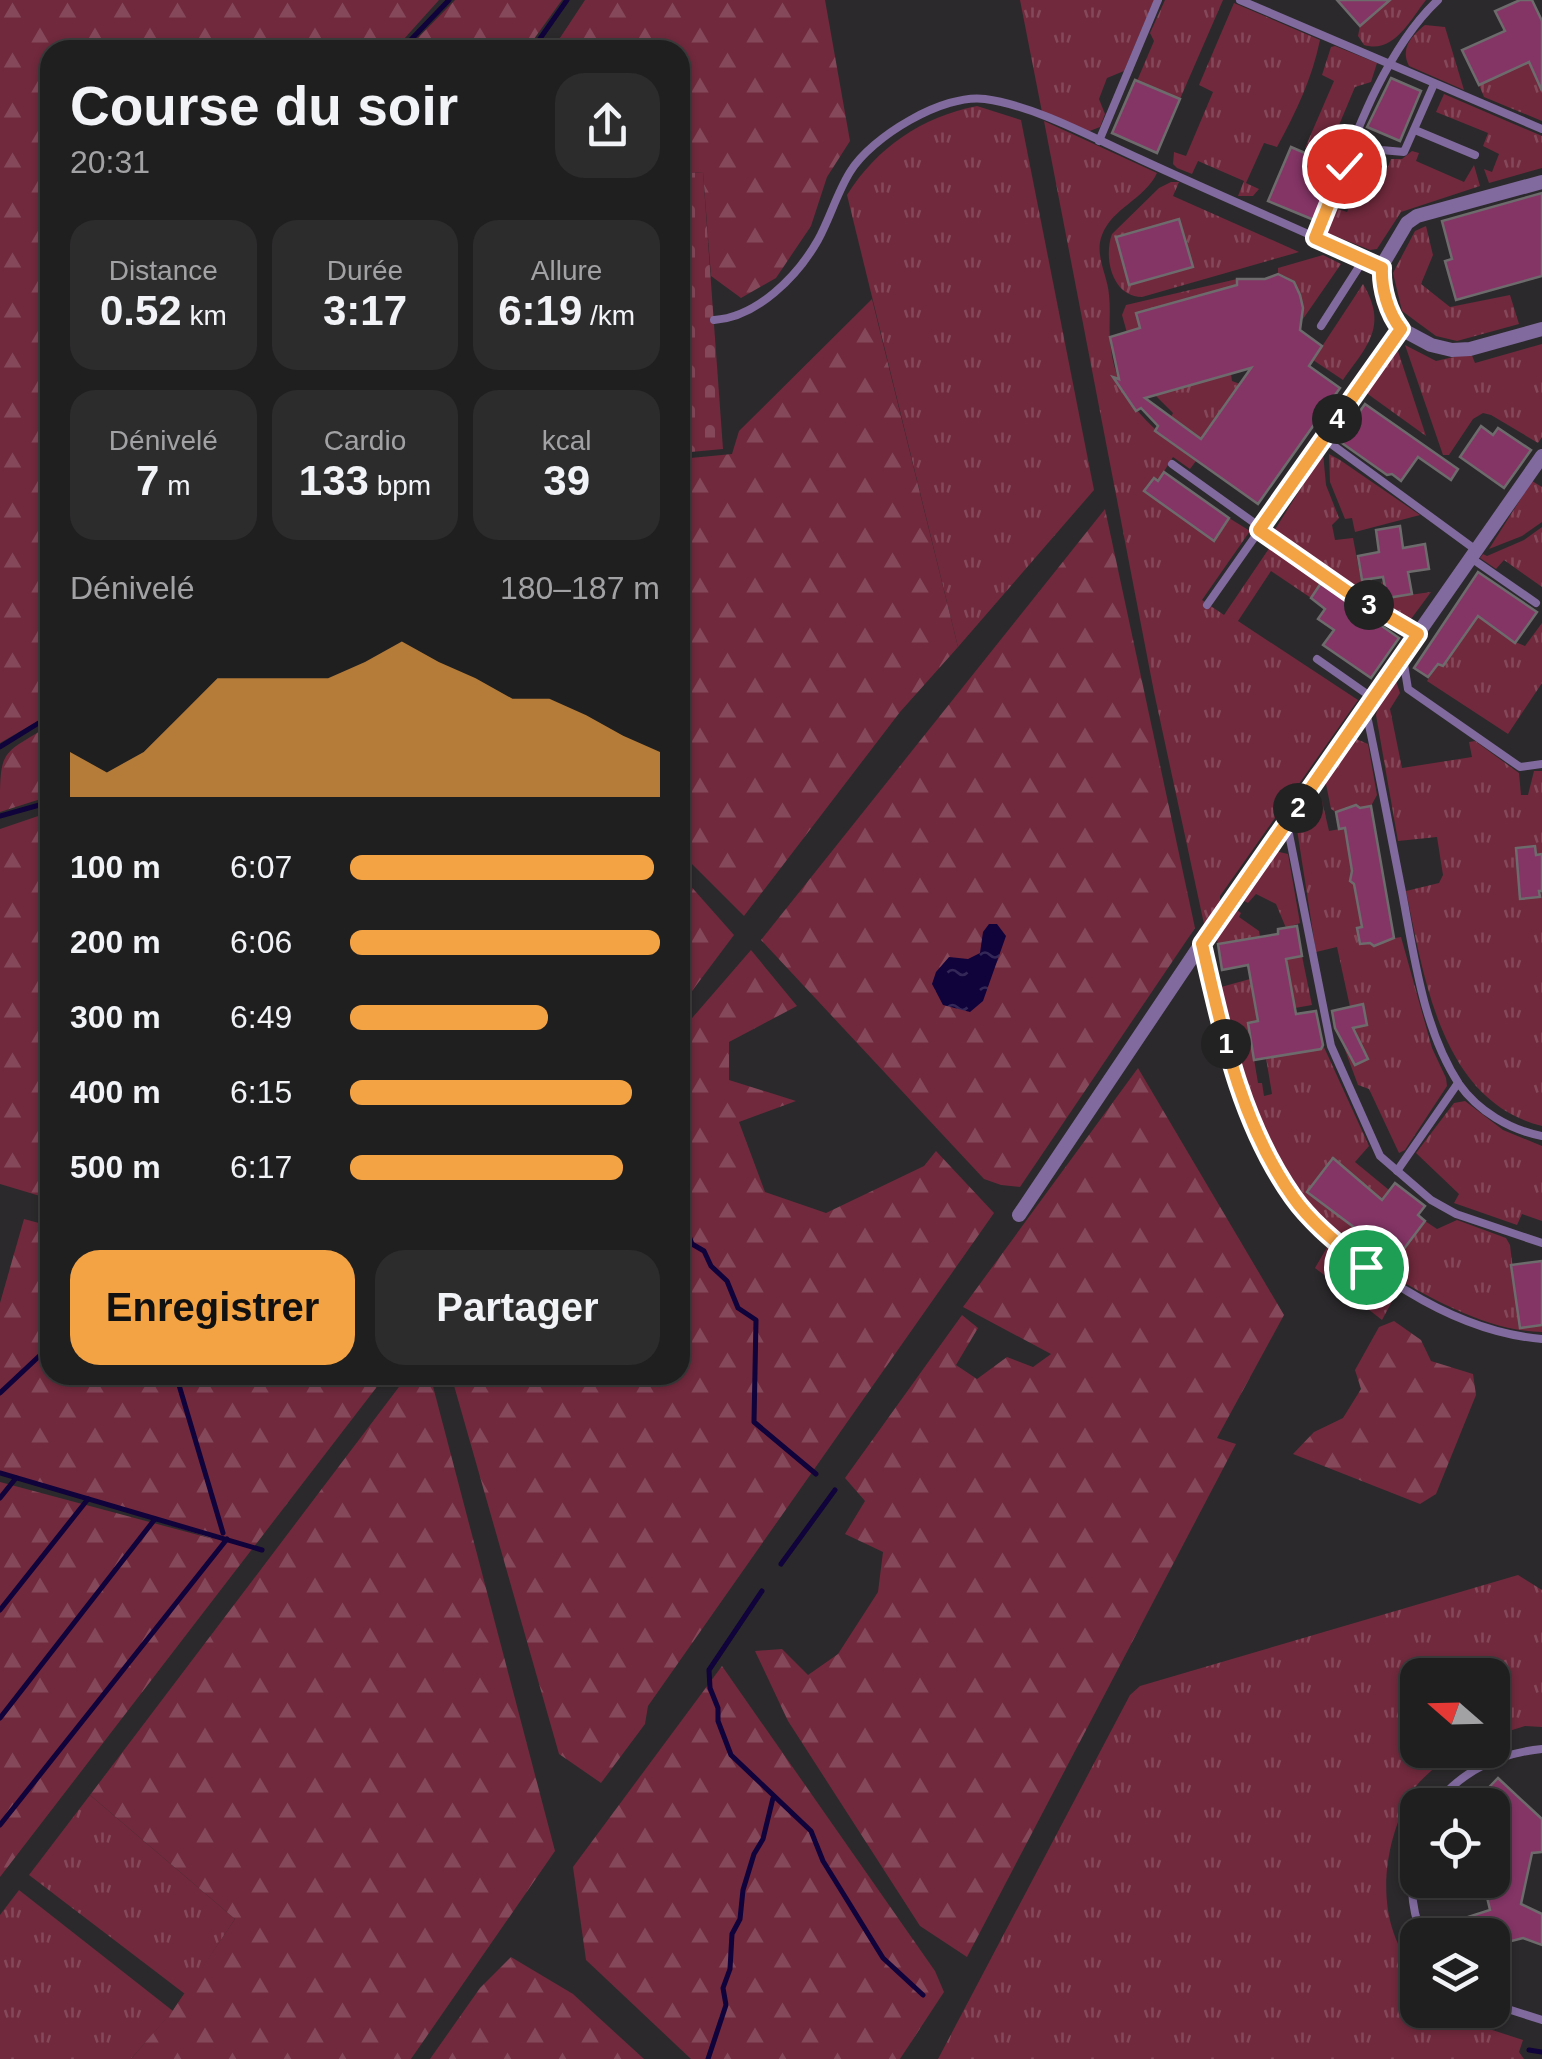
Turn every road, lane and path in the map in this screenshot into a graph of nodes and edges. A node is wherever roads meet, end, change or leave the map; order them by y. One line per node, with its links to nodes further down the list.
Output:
1 (1158, 0): 9 (lane)
2 (1240, 0): 4 (lane)
3 (1438, 0): 4 (lane)
4 (1388, 64): 5 (lane); 8 (lane)
5 (1434, 84): 6 (lane); 7 (lane)
6 (1542, 129)
7 (1415, 130): 8 (lane); 10 (lane)
8 (1356, 139): 12 (lane)
9 (1099, 141): 12 (lane); 15 (lane)
10 (1475, 155)
11 (1542, 182): 14 (street)
12 (1315, 238): 13 (lane)
13 (1364, 259): 14 (lane); 16 (lane)
14 (1382, 268): 17 (street)
15 (714, 320)
16 (1320, 326)
17 (1401, 329): 18 (street); 19 (lane)
18 (1542, 330)
19 (1324, 438): 22 (lane); 23 (lane)
20 (1542, 456): 23 (street)
21 (1172, 464): 22 (lane)
22 (1260, 528): 25 (lane); 26 (lane)
23 (1474, 554): 24 (lane); 26 (street)
24 (1536, 604)
25 (1207, 605)
26 (1418, 634): 27 (street)
27 (1402, 657): 29 (street); 30 (lane)
28 (1316, 659): 29 (lane)
29 (1370, 705): 31 (street); 33 (lane)
30 (1542, 764)
31 (1287, 824): 32 (street); 35 (lane)
32 (1202, 944): 36 (street); 38 (lane)
33 (1458, 1083): 34 (lane); 35 (lane)
34 (1542, 1136)
35 (1397, 1171): 37 (lane)
36 (1019, 1215)
37 (1542, 1242)
38 (1542, 1339)
39 (1542, 1750): 40 (lane)
40 (1452, 1788)
41 (1510, 2010): 42 (lane)
42 (1542, 2020)

